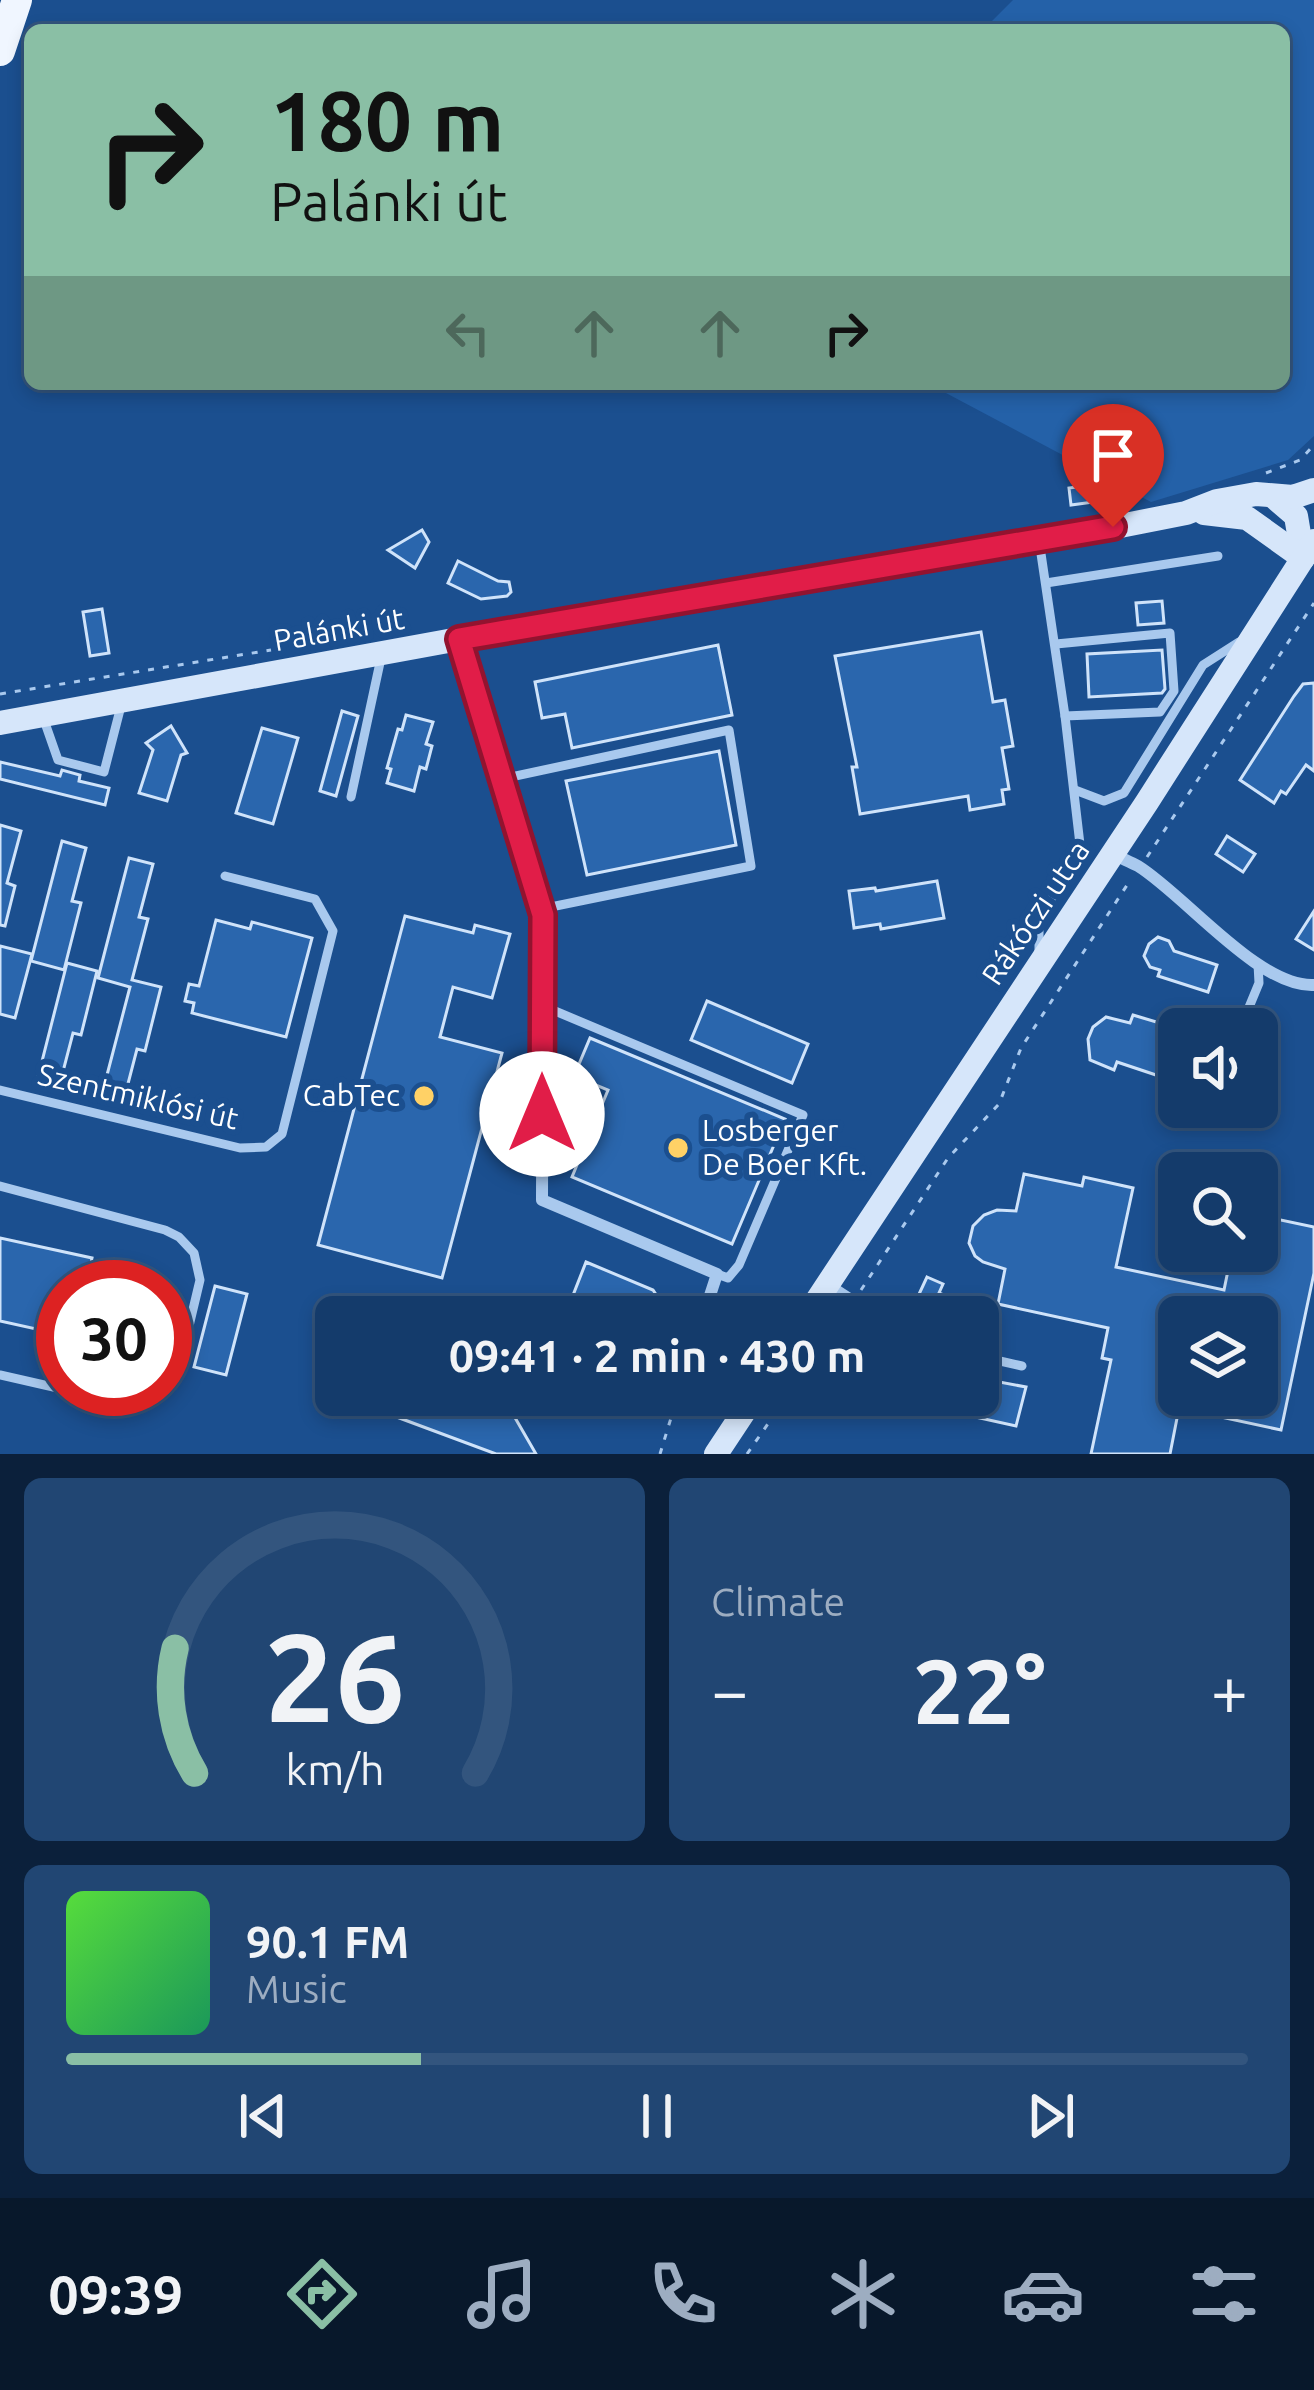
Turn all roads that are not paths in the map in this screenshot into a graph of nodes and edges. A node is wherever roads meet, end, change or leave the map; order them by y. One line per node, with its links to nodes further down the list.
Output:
1 (17, 0): 2 (main road)
2 (0, 51)
3 (1314, 490): 4 (street, Palánki út)
4 (1274, 497): 5 (street, Palánki út); 7 (street)
5 (1186, 513): 6 (street, Palánki út); 7 (street, Palánki út)
6 (1039, 542): 9 (lane); 11 (street, Palánki út)
7 (1308, 550): 10 (street, Rákóczi utca)
8 (1218, 556): 9 (lane)
9 (1046, 584): 12 (lane)
10 (1255, 631): 19 (lane); 21 (street, Rákóczi utca)
11 (459, 639): 13 (street, Palánki út); 18 (street)
12 (1056, 644): 16 (lane); 16 (lane)
13 (382, 653): 14 (street, Palánki út); 20 (lane)
14 (122, 700): 15 (street, Palánki út); 15 (lane)
15 (43, 715): 17 (street, Palánki út)
16 (1065, 716): 19 (lane)
17 (0, 723)
18 (502, 779): 23 (street); 23 (lane)
19 (1075, 790): 24 (lane)
20 (351, 796)
21 (1112, 854): 24 (street, Rákóczi utca); 25 (street)
22 (226, 876): 29 (lane, Szentmiklósi út)
23 (541, 909): 27 (street)
24 (1039, 963): 32 (street, Rákóczi utca)
25 (1258, 964): 26 (street); 28 (lane)
26 (1314, 985)
27 (543, 1006): 31 (street); 31 (lane)
28 (1249, 1008)
29 (0, 1090)
30 (0, 1186): 38 (lane)
31 (717, 1274): 33 (street)
32 (828, 1283): 34 (street, Rákóczi utca); 35 (lane)
33 (710, 1296)
34 (820, 1296)
35 (848, 1296)
36 (999, 1361): 37 (lane)
37 (1022, 1366)
38 (0, 1376)
39 (741, 1416): 40 (street)
40 (716, 1454)

